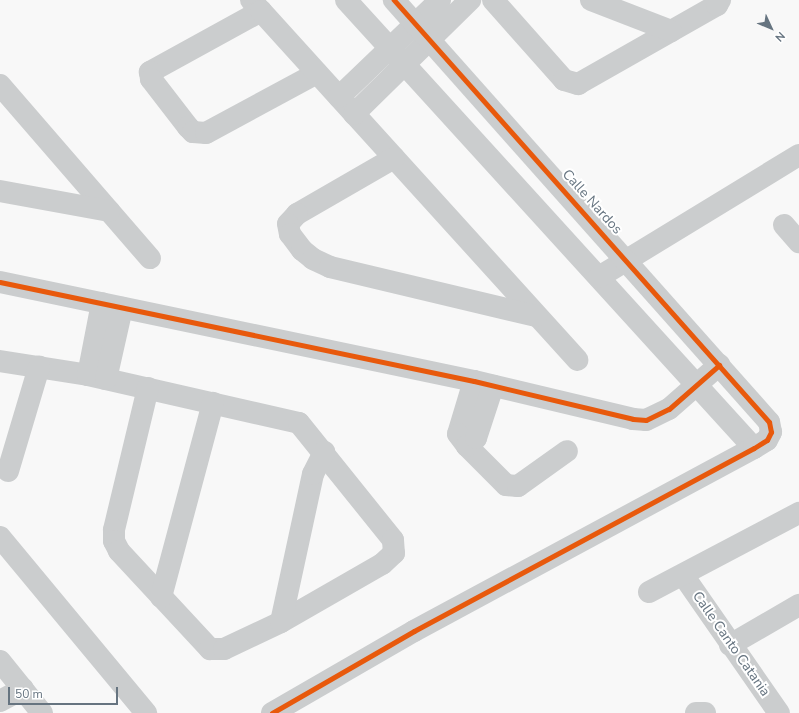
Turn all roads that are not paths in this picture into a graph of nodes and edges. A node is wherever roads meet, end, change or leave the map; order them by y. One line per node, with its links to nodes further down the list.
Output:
1 (346, 0): 12 (street)
2 (394, 0): 9 (street, Calle Nardos)
3 (440, 0): 9 (street)
4 (470, 0): 11 (street)
5 (493, 0): 10 (street)
6 (591, 0): 10 (street)
7 (720, 0): 10 (street)
8 (256, 5): 14 (street); 14 (street)
9 (415, 24): 11 (street, Calle Nardos); 12 (street)
10 (671, 31)
11 (431, 40): 13 (street); 25 (street, Calle Nardos)
12 (389, 48): 13 (street); 16 (street)
13 (405, 65): 17 (street); 26 (street)
14 (317, 73): 16 (street)
15 (0, 85): 21 (street)
16 (339, 97): 17 (street)
17 (354, 114): 19 (street)
18 (799, 155): 25 (street)
19 (394, 158): 29 (street); 29 (street)
20 (0, 191): 21 (street)
21 (109, 211): 24 (street)
22 (784, 225): 23 (street)
23 (799, 242)
24 (150, 258)
25 (627, 259): 26 (street); 32 (street, Calle Nardos)
26 (599, 277): 36 (street)
27 (0, 282): 28 (street)
28 (112, 305): 34 (street); 35 (street)
29 (536, 316): 30 (street)
30 (577, 360)
31 (0, 361): 33 (street)
32 (719, 365): 36 (street); 39 (street, Calle Nardos)
33 (39, 367): 34 (street); 42 (street)
34 (97, 377): 37 (street)
35 (483, 384): 36 (street); 40 (street)
36 (695, 386): 39 (street)
37 (148, 388): 38 (street); 47 (street)
38 (213, 403): 41 (street); 47 (street)
39 (754, 448): 56 (street)
40 (567, 451)
41 (324, 452): 49 (street); 49 (street)
42 (8, 471)
43 (799, 513): 45 (street, Calle Canto Catania)
44 (0, 537): 55 (street)
45 (682, 575): 46 (street, Calle Canto Catania); 50 (street, Calle Canto Catania)
46 (649, 592)
47 (161, 597): 49 (street)
48 (799, 606): 50 (street)
49 (281, 622)
50 (730, 645): 59 (street, Calle Canto Catania)
51 (0, 661): 52 (street)
52 (23, 689): 53 (street); 54 (street)
53 (0, 701)
54 (42, 713)
55 (146, 713)
56 (272, 713)
57 (696, 713): 58 (street)
58 (705, 713)
59 (779, 713)

